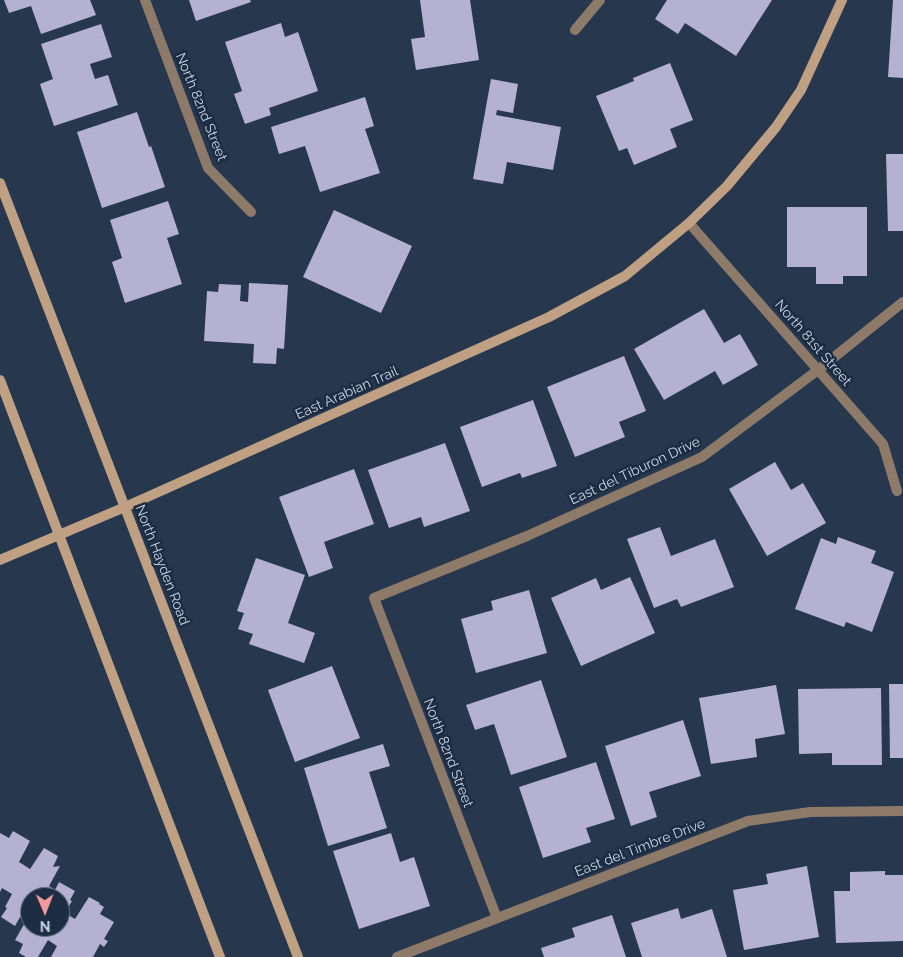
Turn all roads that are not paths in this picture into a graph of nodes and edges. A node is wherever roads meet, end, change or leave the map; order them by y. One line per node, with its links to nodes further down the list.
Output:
1 (145, 0): 6 (street, North 82nd Street)
2 (600, 0): 4 (street)
3 (842, 0): 7 (main road, East Arabian Trail)
4 (575, 30)
5 (0, 183): 12 (main road, North Hayden Road)
6 (251, 212)
7 (689, 223): 9 (street, North 81st Street); 12 (main road, East Arabian Trail)
8 (903, 302): 9 (street, East del Tiburon Drive)
9 (818, 370): 11 (street, North 81st Street); 15 (street, East del Tiburon Drive)
10 (0, 380): 13 (main road)
11 (897, 491)
12 (125, 507): 13 (main road, East Arabian Trail); 19 (main road, North Hayden Road)
13 (59, 535): 14 (main road, East Arabian Trail); 18 (main road)
14 (0, 560)
15 (374, 598): 17 (street, North 82nd Street)
16 (903, 811): 17 (street, East del Timbre Drive)
17 (498, 918): 20 (street, East del Timbre Drive)
18 (220, 957)
19 (298, 957)
20 (397, 957)

